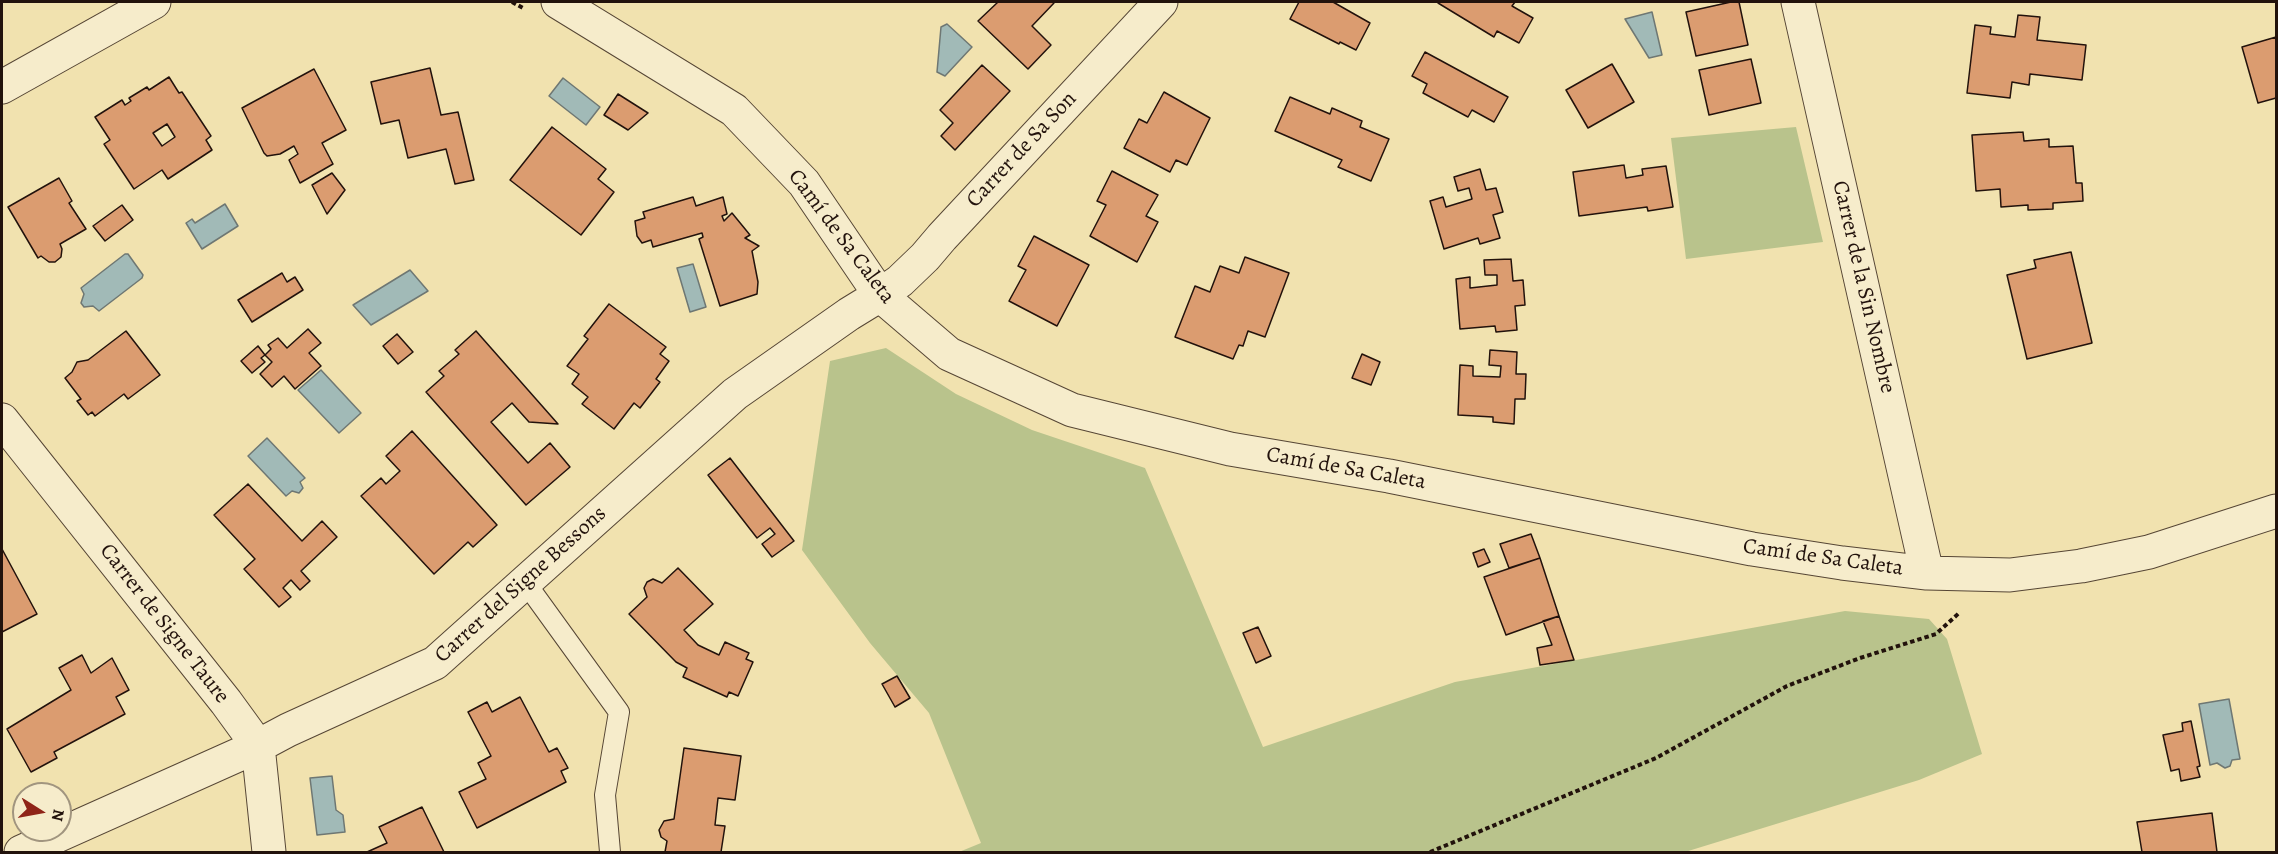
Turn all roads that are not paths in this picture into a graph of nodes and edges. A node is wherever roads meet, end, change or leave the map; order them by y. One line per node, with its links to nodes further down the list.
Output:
1 (154, 2): 5 (street)
2 (558, 2): 6 (street, Camí de Sa Caleta)
3 (1161, 2): 6 (street, Carrer de Sa Son)
4 (1797, 2): 9 (street, Carrer de la Sin Nombre)
5 (2, 87)
6 (880, 295): 9 (street, Camí de Sa Caleta); 10 (street, Carrer del Signe Bessons)
7 (2, 420): 11 (street, Carrer de Signe Taure)
8 (2277, 511): 9 (street, Camí de Sa Caleta)
9 (1927, 573)
10 (525, 582): 11 (street, Carrer del Signe Bessons); 14 (lane)
11 (258, 746): 12 (street, Carrer del Signe Bessons); 13 (street, Carrer de Signe Taure)
12 (21, 852)
13 (270, 852)
14 (610, 852)

